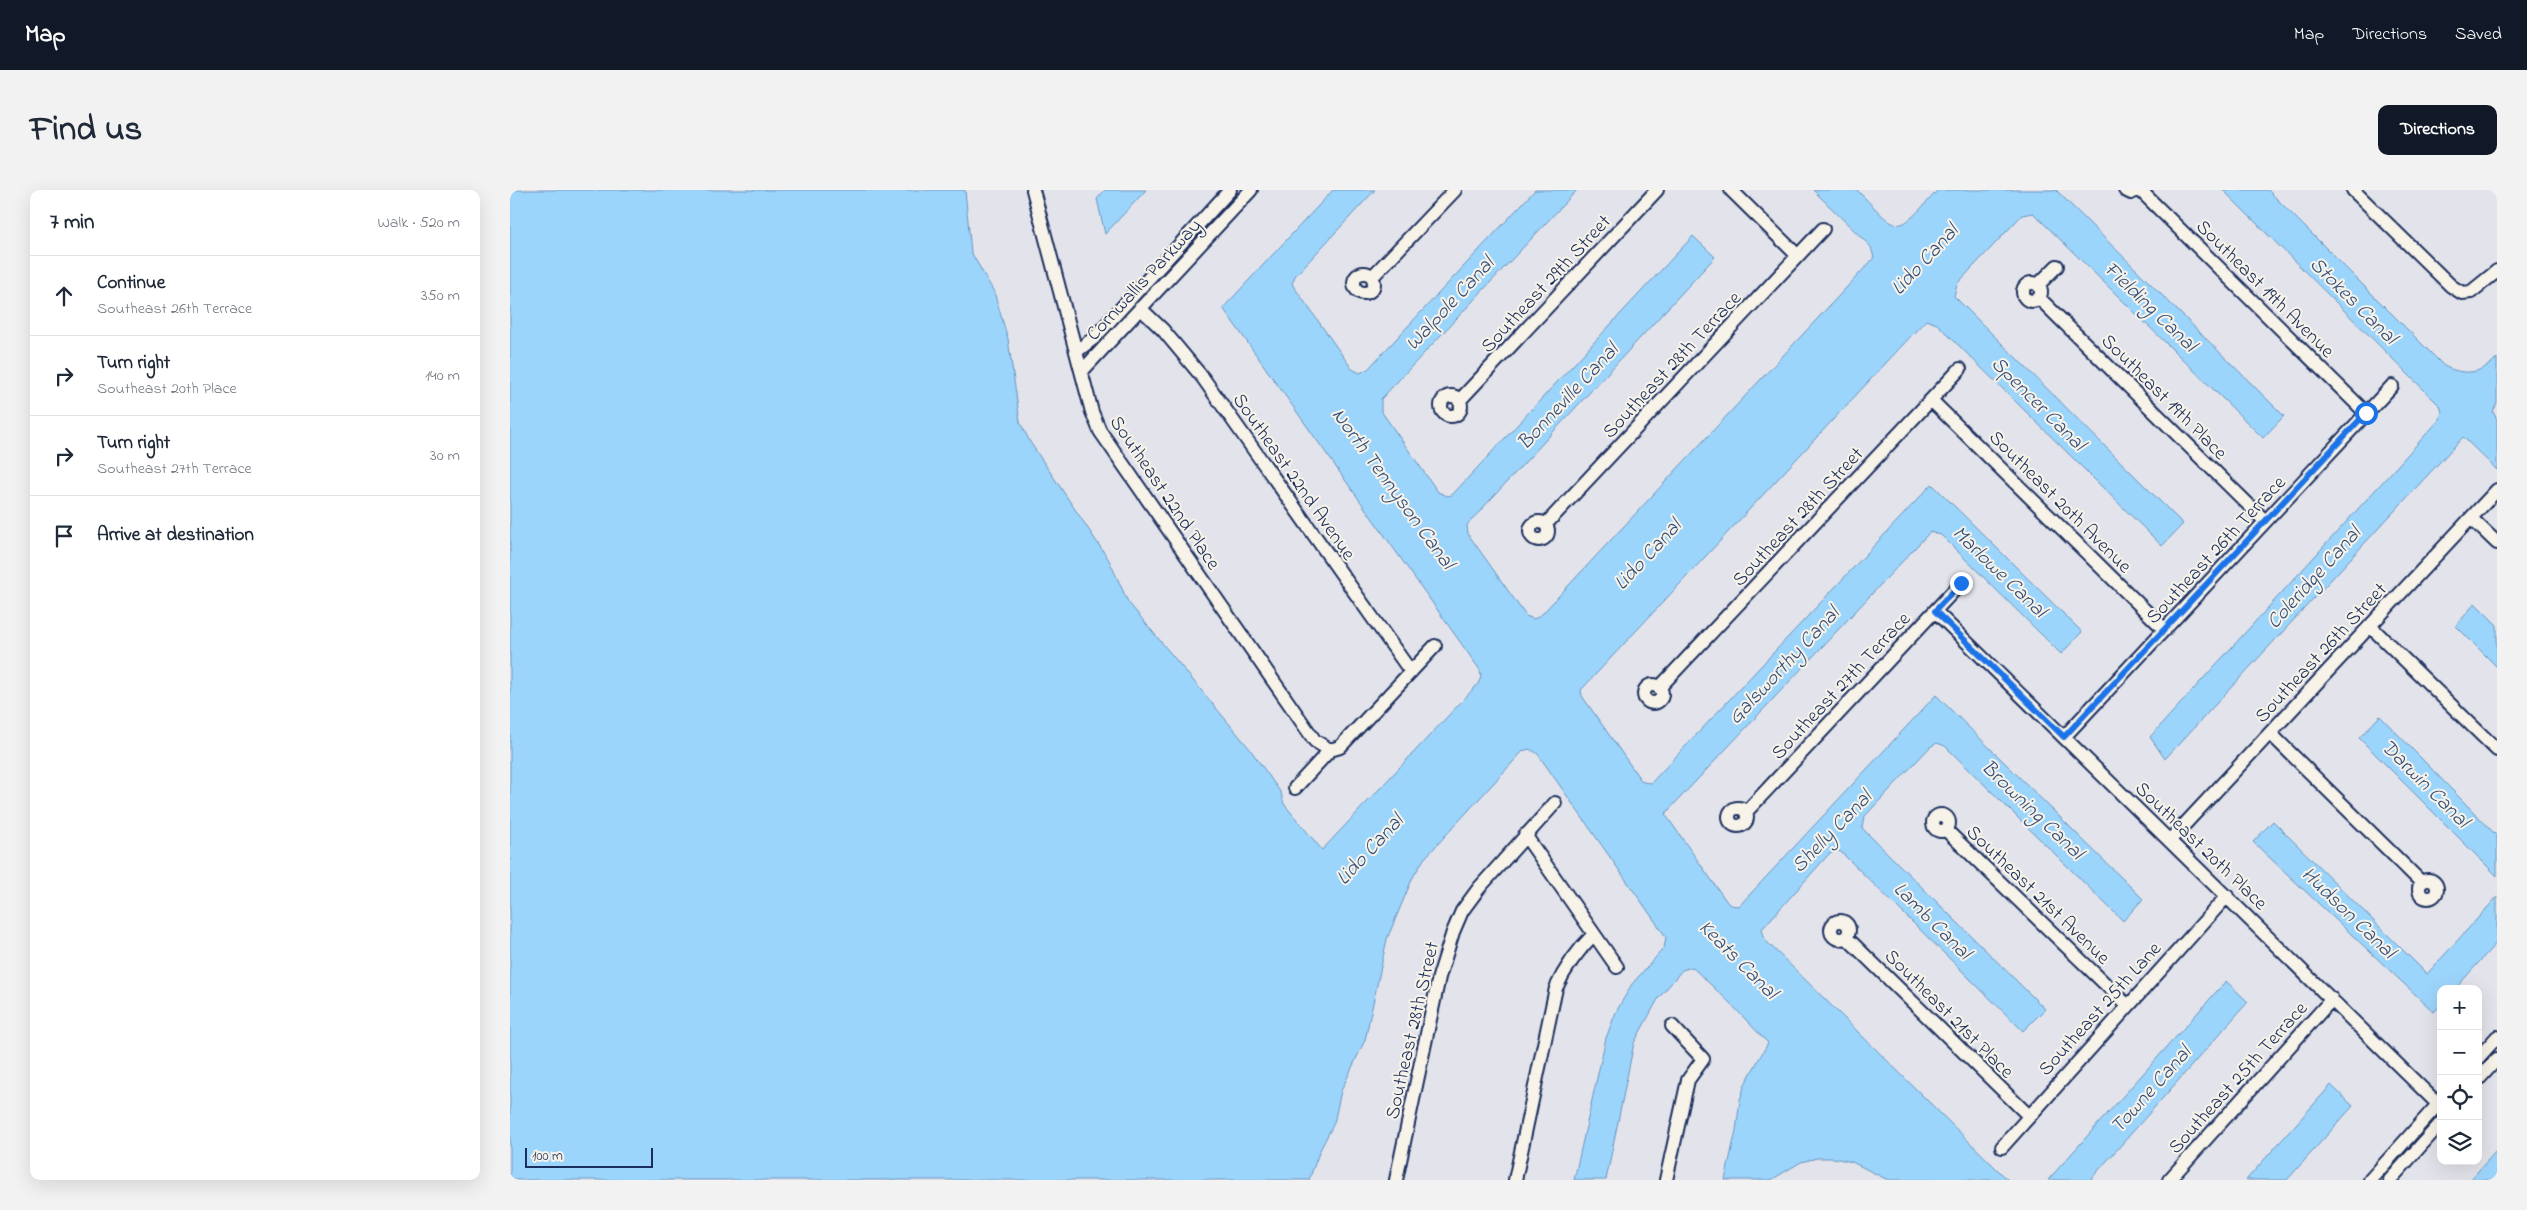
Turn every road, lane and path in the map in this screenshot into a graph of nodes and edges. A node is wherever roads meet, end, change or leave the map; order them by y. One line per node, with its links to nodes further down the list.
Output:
1 (1033, 190): 16 (street, Southeast 22nd Place)
2 (1230, 190): 16 (street, Cornwallis Parkway)
3 (1251, 190): 15 (street, Cornwallis Parkway)
4 (1455, 190): 14 (street)
5 (1657, 190): 21 (street, Southeast 29th Street)
6 (1731, 190): 11 (street)
7 (2125, 190): 8 (street, Southeast 19th Avenue)
8 (2139, 190): 22 (street, Southeast 19th Avenue)
9 (2352, 190): 13 (street)
10 (1823, 229): 11 (street, Southeast 28th Terrace)
11 (1798, 256): 26 (street, Southeast 28th Terrace)
12 (2056, 266): 25 (street, Southeast 19th Place)
13 (2497, 271)
14 (1372, 277)
15 (1140, 308): 18 (street, Cornwallis Parkway); 33 (street, Southeast 22nd Avenue)
16 (1076, 351): 18 (street, Southeast 22nd Place)
17 (1960, 368): 20 (street, Southeast 28th Street)
18 (1082, 371): 37 (street, Southeast 22nd Place)
19 (2392, 386): 22 (street, Southeast 26th Terrace)
20 (1931, 400): 31 (street, Southeast 20th Avenue); 34 (street, Southeast 28th Street)
21 (1459, 401)
22 (2366, 413): 25 (street, Southeast 26th Terrace)
23 (2497, 490): 24 (street, Southeast 26th Street)
24 (2471, 518): 27 (street); 30 (street, Southeast 26th Street)
25 (2266, 522): 31 (street, Southeast 26th Terrace)
26 (1546, 524)
27 (2497, 543)
28 (1961, 583): 29 (street, Southeast 27th Terrace)
29 (1935, 611): 36 (street, Southeast 20th Place); 41 (street, Southeast 27th Terrace)
30 (2370, 626): 35 (street, Southeast 26th Street); 38 (street)
31 (2165, 630): 36 (street, Southeast 26th Terrace)
32 (1434, 646): 33 (street)
33 (1411, 672): 37 (street)
34 (1660, 688)
35 (2270, 733): 44 (street, Southeast 26th Street); 45 (street)
36 (2064, 737): 44 (street, Southeast 20th Place)
37 (1330, 750): 39 (street)
38 (2497, 750)
39 (1295, 788)
40 (1555, 803): 43 (street, Southeast 28th Street)
41 (1746, 812)
42 (1946, 830): 51 (street, Southeast 21st Avenue)
43 (1525, 835): 47 (street); 62 (street, Southeast 28th Street)
44 (2170, 840): 46 (street, Southeast 20th Place)
45 (2421, 882)
46 (2227, 896): 50 (street, Southeast 20th Place); 51 (street, Southeast 25th Lane)
47 (1594, 934): 49 (street); 63 (street)
48 (1846, 937): 59 (street, Southeast 21st Place)
49 (1618, 967)
50 (2332, 999): 57 (street, Southeast 20th Place); 65 (street, Southeast 25th Terrace)
51 (2127, 1005): 59 (street, Southeast 25th Lane)
52 (1672, 1026): 64 (street)
53 (2497, 1037): 54 (street)
54 (2482, 1054)
55 (2497, 1059): 56 (street)
56 (2482, 1076)
57 (2437, 1101)
58 (2437, 1107): 66 (street)
59 (2028, 1115): 61 (street, Southeast 25th Lane)
60 (2437, 1127): 67 (street)
61 (2002, 1146)
62 (1396, 1180)
63 (1515, 1180)
64 (1666, 1180)
65 (2169, 1180)
66 (2370, 1180)
67 (2390, 1180)

